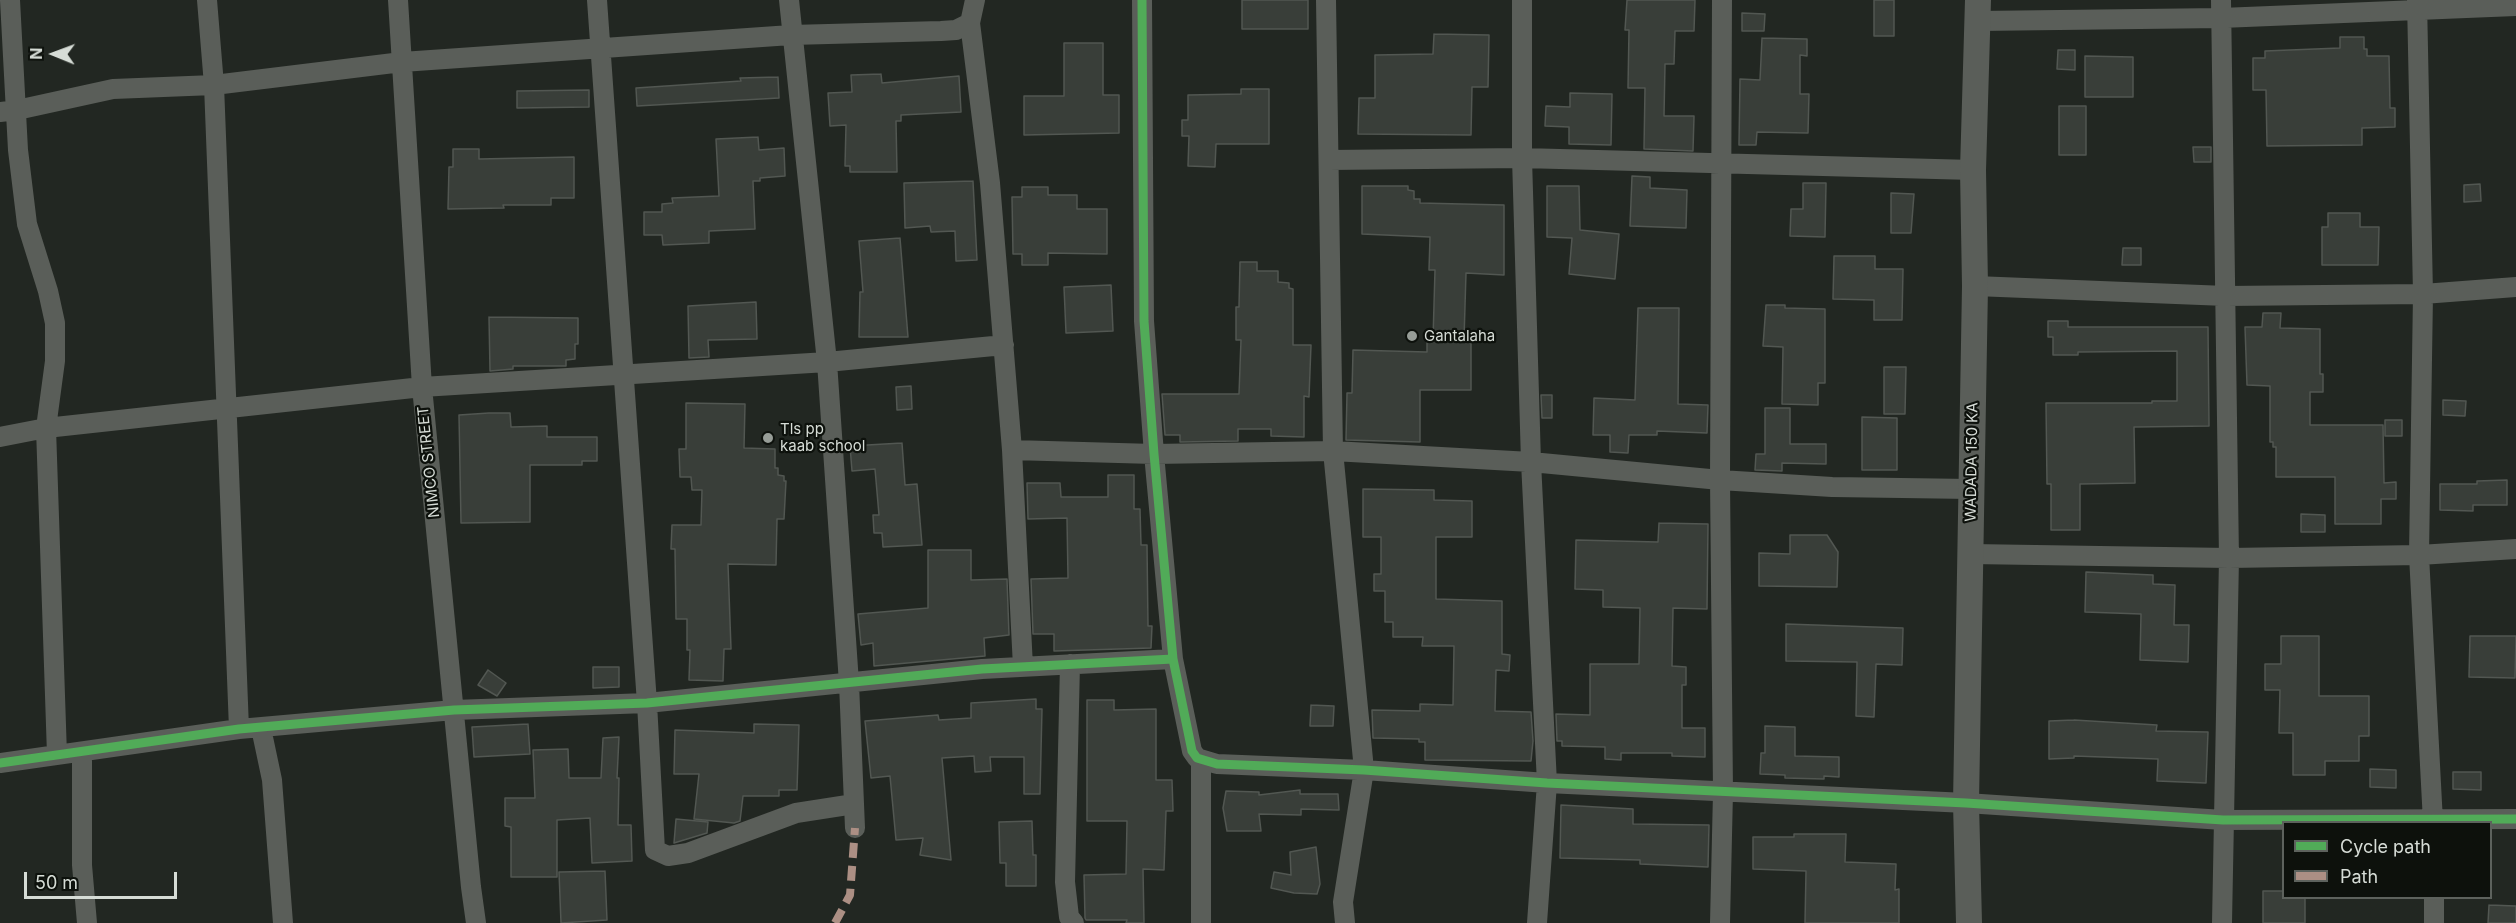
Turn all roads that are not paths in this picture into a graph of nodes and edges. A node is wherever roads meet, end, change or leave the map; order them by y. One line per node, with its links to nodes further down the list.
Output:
1 (10, 0): 20 (street)
2 (207, 0): 19 (street)
3 (398, 0): 18 (street, NIMCO STREET)
4 (597, 0): 17 (street)
5 (789, 0): 16 (street)
6 (975, 0): 15 (street)
7 (1142, 0): 38 (street)
8 (1326, 0): 22 (street)
9 (1522, 0): 21 (street)
10 (1722, 0): 23 (street)
11 (2418, 5): 12 (street); 13 (street); 27 (street)
12 (2516, 6)
13 (2221, 9): 14 (street); 28 (street)
14 (1978, 10): 24 (street, WADADA 150 KA)
15 (970, 22): 16 (street); 29 (street)
16 (791, 35): 17 (street); 30 (street)
17 (602, 50): 18 (street); 31 (street)
18 (402, 62): 19 (street); 32 (street, NIMCO STREET)
19 (214, 85): 20 (street); 33 (street)
20 (9, 111): 34 (street)
21 (1522, 158): 22 (street); 23 (street); 39 (street)
22 (1329, 160): 37 (street)
23 (1723, 162): 24 (street); 40 (street)
24 (1973, 170): 25 (street, WADADA 150 KA)
25 (1975, 286): 28 (street); 41 (street, WADADA 150 KA)
26 (2516, 287): 27 (street)
27 (2423, 294): 28 (street); 44 (street)
28 (2226, 296): 45 (street)
29 (1004, 345): 30 (street); 36 (street)
30 (827, 362): 31 (street); 49 (street)
31 (622, 375): 32 (street); 50 (street)
32 (422, 387): 33 (street); 51 (street, NIMCO STREET)
33 (228, 407): 34 (street); 53 (street)
34 (46, 428): 35 (street); 55 (street)
35 (0, 436)
36 (1012, 450): 38 (street); 48 (street)
37 (1333, 451): 38 (street); 39 (street); 58 (street)
38 (1154, 454): 46 (street)
39 (1531, 462): 40 (street); 59 (street)
40 (1720, 480): 41 (street); 60 (street)
41 (1971, 489): 43 (street, WADADA 150 KA)
42 (2516, 549): 44 (street)
43 (1971, 554): 45 (street); 61 (street, WADADA 150 KA)
44 (2419, 555): 45 (street); 65 (street)
45 (2229, 558): 63 (street)
46 (1173, 659): 47 (street); 56 (street)
47 (1070, 664): 48 (street); 71 (street)
48 (1023, 667): 49 (street)
49 (849, 683): 50 (street); 62 (street)
50 (647, 703): 51 (street); 62 (street)
51 (454, 710): 52 (street); 70 (street, NIMCO STREET)
52 (261, 728): 53 (street); 69 (street)
53 (238, 729): 54 (street)
54 (82, 752): 55 (street); 68 (street)
55 (57, 756): 57 (street)
56 (1201, 761): 58 (street); 72 (street)
57 (0, 763)
58 (1364, 770): 59 (street); 73 (street)
59 (1547, 783): 60 (street); 74 (street)
60 (1722, 792): 61 (street); 75 (street)
61 (1966, 803): 63 (street); 76 (street, WADADA 150 KA)
62 (854, 804): 66 (street)
63 (2223, 819): 65 (street); 77 (street)
64 (2516, 819): 65 (street)
65 (2433, 821)
66 (855, 828)
67 (2434, 899): 78 (street)
68 (87, 923)
69 (283, 923)
70 (476, 923)
71 (1074, 923)
72 (1201, 923)
73 (1345, 923)
74 (1537, 923)
75 (1720, 923)
76 (1969, 923)
77 (2222, 923)
78 (2434, 923)

